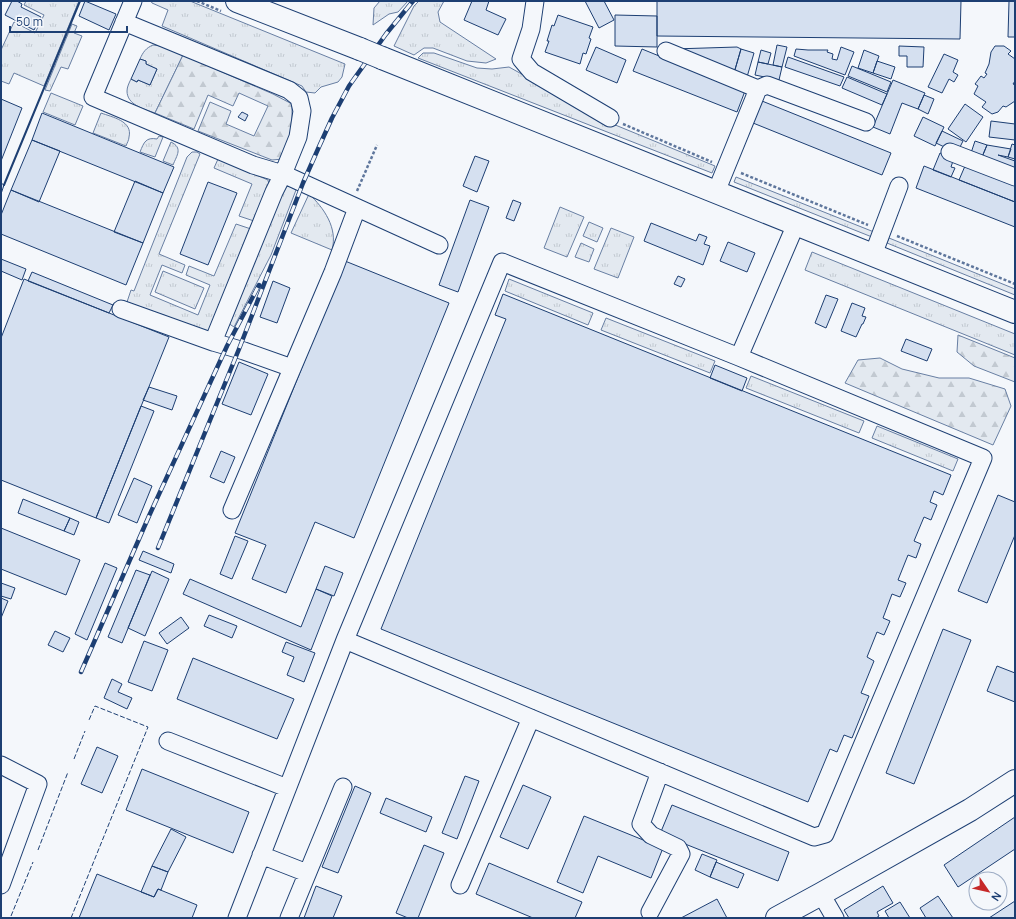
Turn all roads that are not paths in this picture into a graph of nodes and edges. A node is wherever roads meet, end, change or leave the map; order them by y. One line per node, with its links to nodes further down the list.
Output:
1 (133, 1): 4 (street)
2 (237, 1): 13 (main road, bridge)
3 (535, 1): 7 (street)
4 (124, 22): 10 (street); 10 (street)
5 (666, 51): 6 (street)
6 (758, 89): 8 (street); 13 (street)
7 (610, 118)
8 (866, 122)
9 (950, 152): 11 (street)
10 (283, 174): 14 (street); 20 (street)
11 (1015, 176)
12 (899, 186): 17 (street)
13 (716, 192): 15 (main road)
14 (354, 206): 16 (street); 22 (street)
15 (796, 224): 17 (main road); 21 (street)
16 (439, 245)
17 (873, 255): 19 (main road)
18 (121, 309): 20 (street)
19 (1015, 312)
20 (213, 342): 22 (street)
21 (738, 357): 24 (street); 28 (street)
22 (292, 368): 23 (street)
23 (232, 510)
24 (344, 640): 25 (street); 31 (street)
25 (531, 718): 28 (street); 35 (street)
26 (168, 741): 31 (street)
27 (1, 765): 34 (street)
28 (660, 772): 37 (street)
29 (1015, 781): 36 (main road)
30 (343, 787): 33 (street)
31 (287, 788): 32 (street)
32 (261, 856): 33 (street); 38 (street)
33 (307, 873): 39 (street)
34 (1, 885)
35 (460, 885)
36 (821, 894): 40 (main road); 41 (street)
37 (650, 912)
38 (237, 918)
39 (289, 918)
40 (777, 918)
41 (835, 918)

